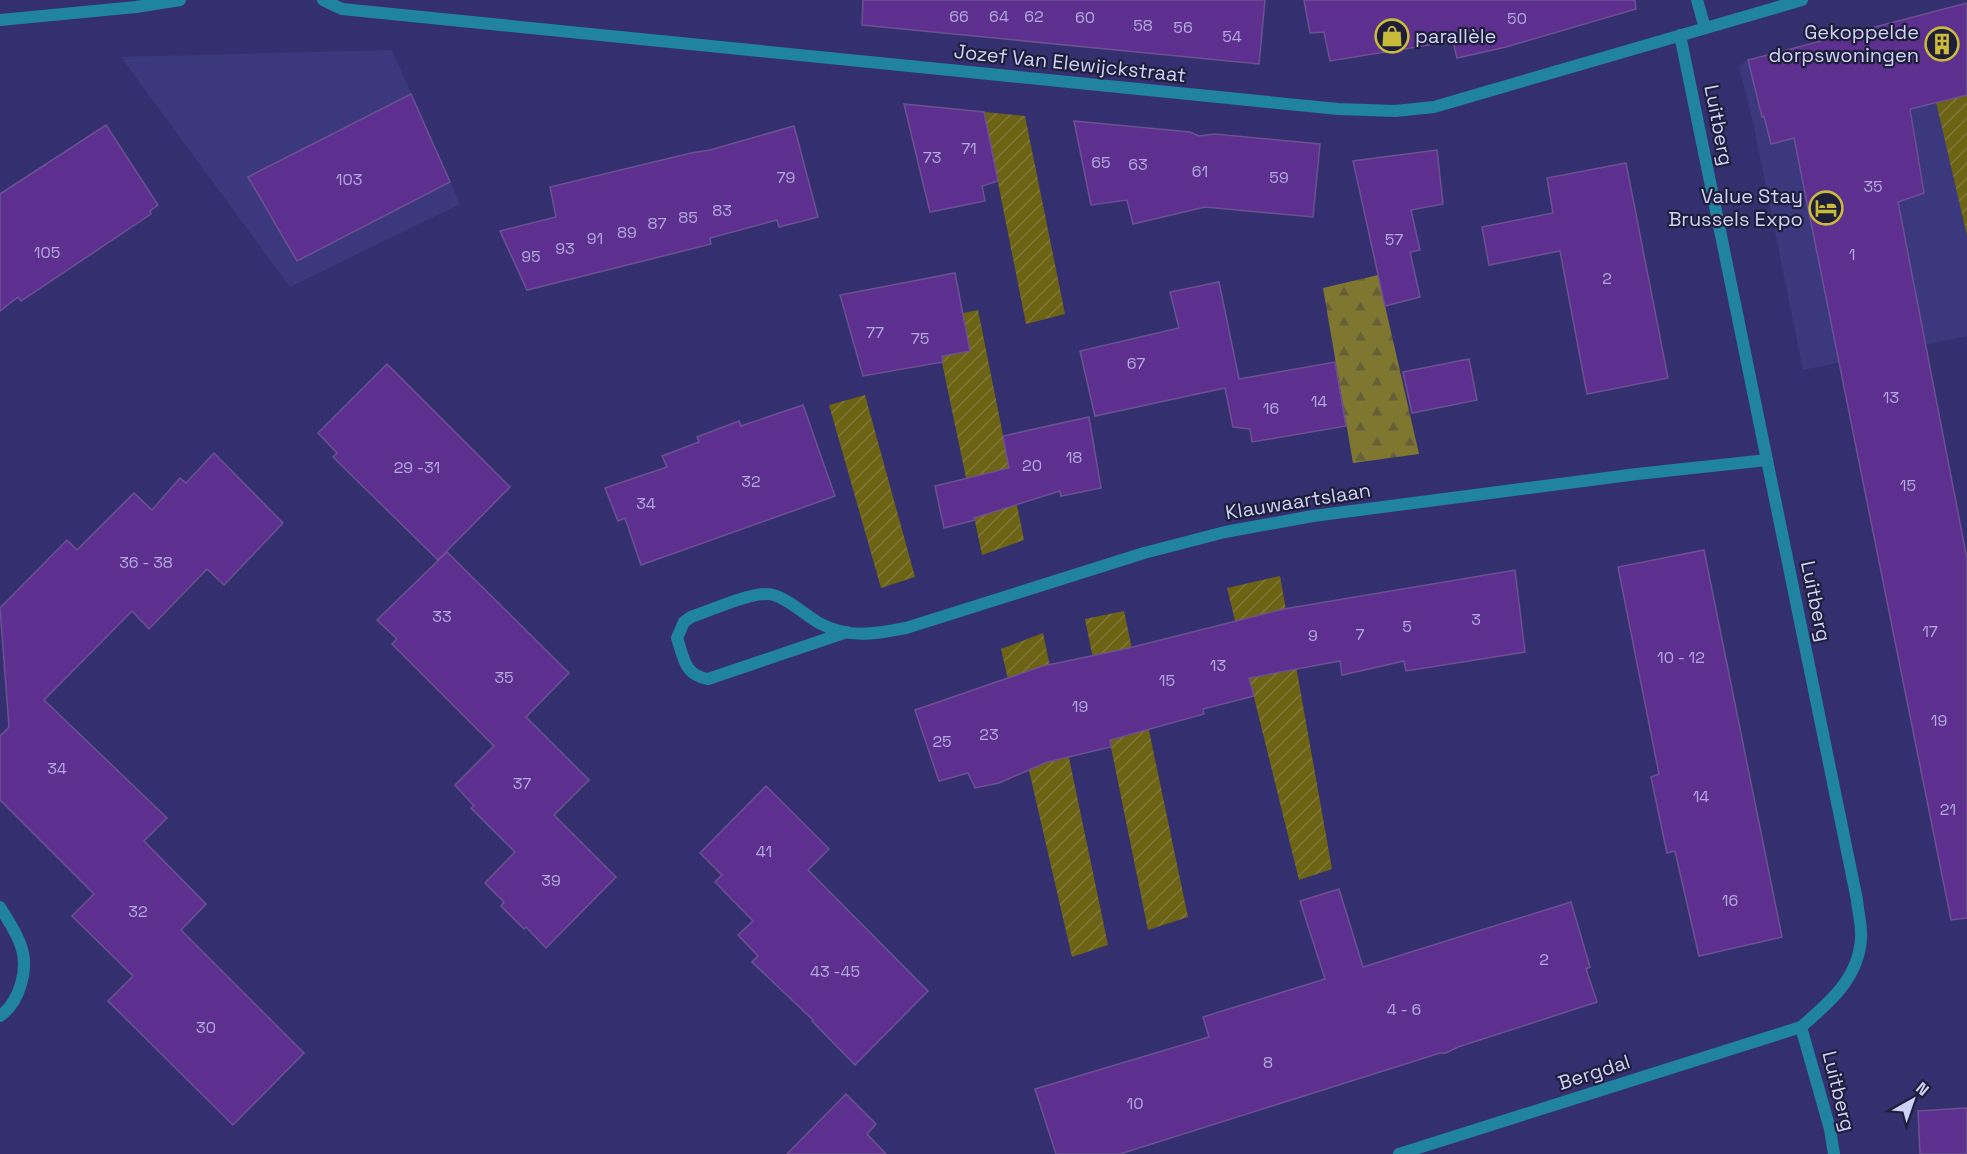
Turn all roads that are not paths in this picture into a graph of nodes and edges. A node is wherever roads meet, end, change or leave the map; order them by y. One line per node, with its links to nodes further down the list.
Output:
1 (180, 0): 5 (street)
2 (323, 0): 7 (street, Jozef Van Elewijckstraat)
3 (1697, 0): 6 (street)
4 (1802, 0): 6 (street, Jozef Van Elewijckstraat)
5 (0, 20)
6 (1705, 28): 7 (street, Jozef Van Elewijckstraat)
7 (1680, 35): 8 (street, Luitberg)
8 (1767, 460): 9 (street, Klauwaartslaan); 12 (street, Luitberg)
9 (847, 632): 9 (street, Klauwaartslaan)
10 (0, 907): 11 (street)
11 (0, 1016)
12 (1801, 1027): 13 (street, Bergdal); 14 (street, Luitberg)
13 (1400, 1154)
14 (1834, 1154)

